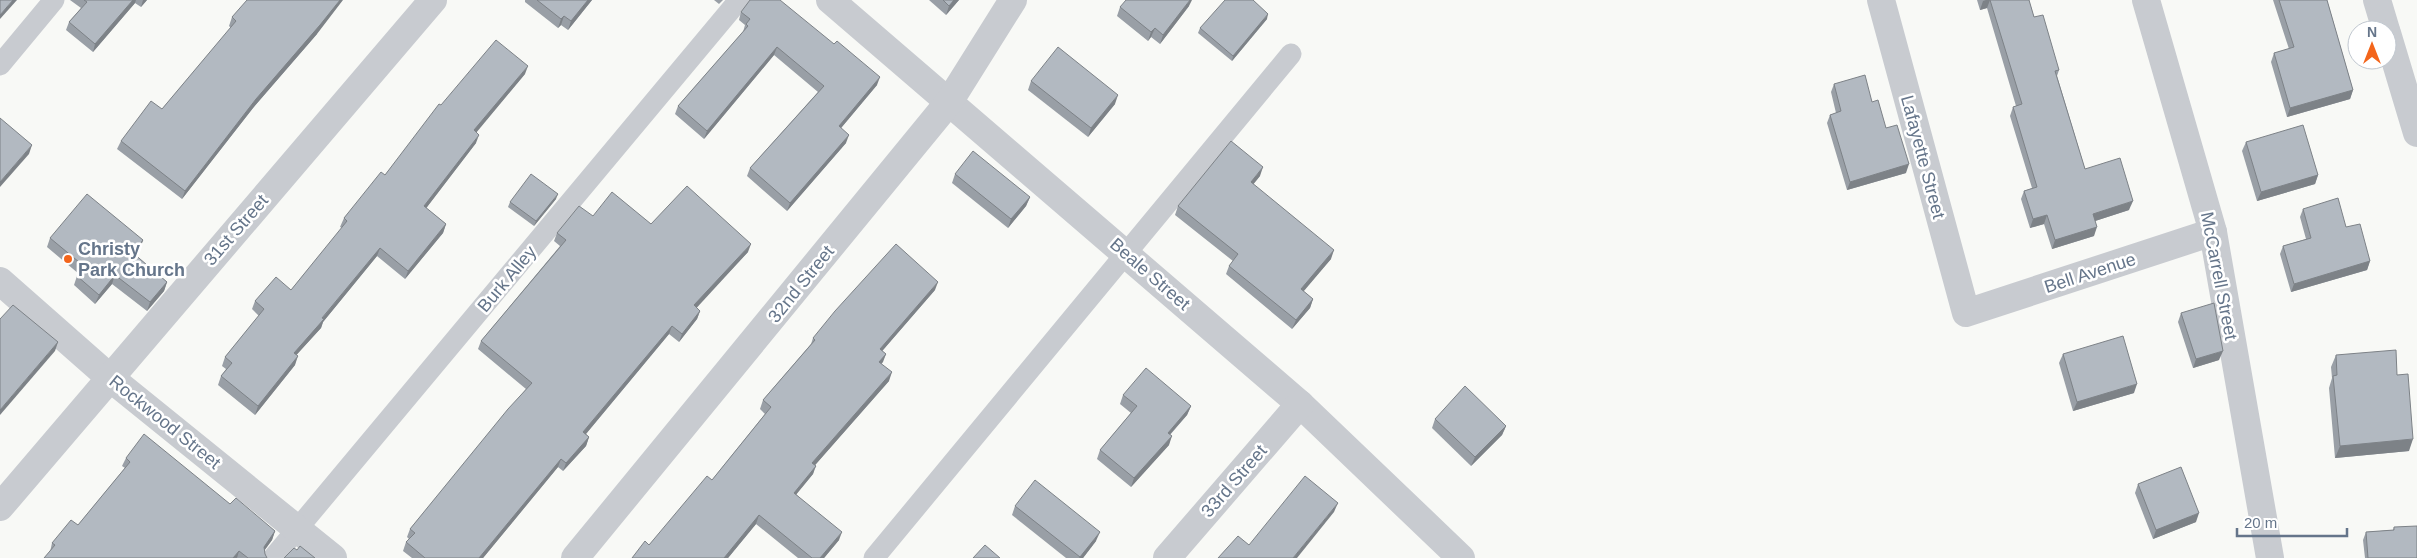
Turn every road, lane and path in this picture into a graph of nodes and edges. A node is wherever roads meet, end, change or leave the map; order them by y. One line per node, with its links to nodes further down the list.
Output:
1 (54, 0): 11 (lane)
2 (433, 0): 19 (street, 31st Street)
3 (739, 0): 22 (lane, Burk Alley)
4 (830, 0): 13 (street, Beale Street)
5 (1013, 0): 13 (street, 32nd Street)
6 (1881, 0): 18 (street, Lafayette Street)
7 (2146, 0): 15 (street, McCarrell Street)
8 (2377, 0): 9 (street)
9 (2383, 20)
10 (1291, 54): 16 (lane)
11 (0, 65)
12 (2397, 68): 14 (street)
13 (949, 102): 16 (street, Beale Street); 25 (street, 32nd Street)
14 (2417, 133)
15 (2213, 232): 18 (street, Bell Avenue); 29 (street, McCarrell Street)
16 (1125, 253): 20 (street, Beale Street); 26 (lane)
17 (0, 281): 19 (street, Rockwood Street)
18 (1966, 314)
19 (109, 377): 21 (street, 31st Street); 22 (street, Rockwood Street)
20 (1300, 404): 27 (street, 33rd Street); 28 (street, Beale Street)
21 (0, 507)
22 (298, 530): 23 (lane, Burk Alley); 24 (street, Rockwood Street)
23 (274, 558)
24 (333, 558)
25 (575, 558)
26 (874, 558)
27 (1167, 558)
28 (1461, 558)
29 (2270, 558)

